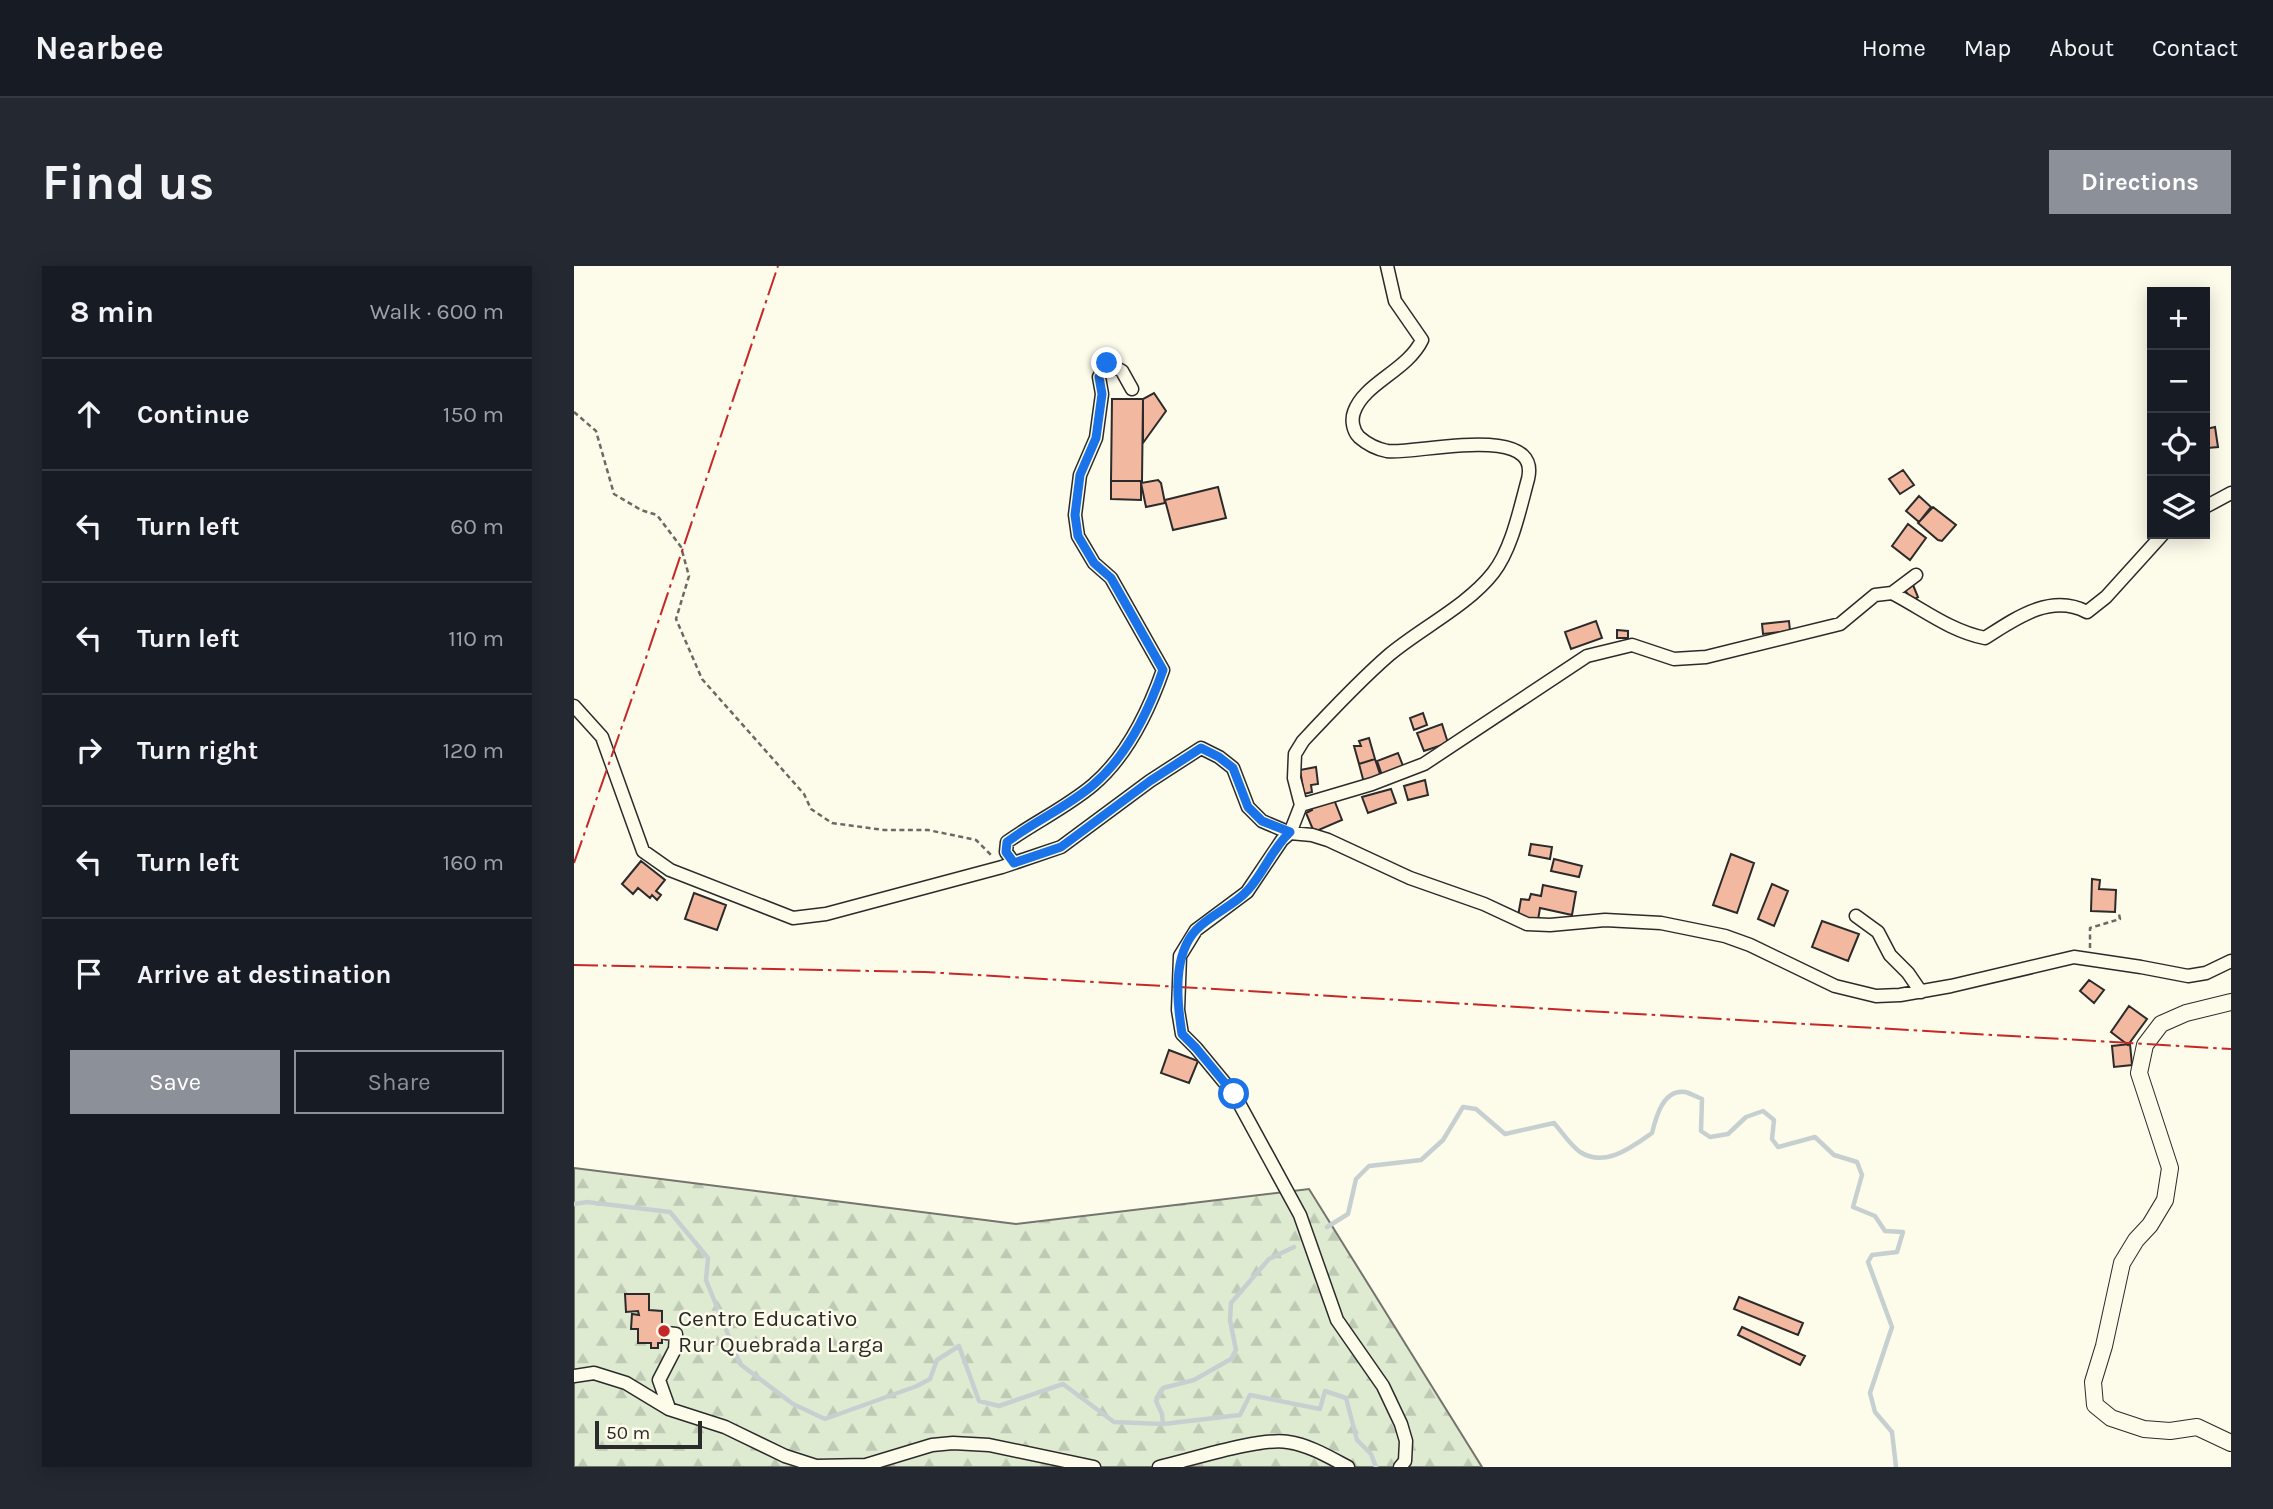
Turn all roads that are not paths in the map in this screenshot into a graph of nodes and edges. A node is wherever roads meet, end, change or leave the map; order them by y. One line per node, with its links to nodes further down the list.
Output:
1 (1387, 266): 9 (street)
2 (1132, 389): 11 (street)
3 (2231, 494): 4 (street)
4 (2210, 504)
5 (2158, 539): 7 (street)
6 (1916, 575): 7 (street)
7 (1892, 593): 9 (street)
8 (574, 706): 11 (street)
9 (1301, 805): 10 (street)
10 (1290, 832): 11 (street); 14 (street); 23 (street)
11 (1008, 865)
12 (1856, 916): 14 (street)
13 (2231, 961): 14 (street)
14 (1921, 992)
15 (2231, 1002): 19 (street)
16 (666, 1333): 18 (street)
17 (574, 1376): 18 (street)
18 (669, 1409): 20 (street)
19 (2231, 1443)
20 (1094, 1467)
21 (1159, 1467): 22 (street)
22 (1348, 1467)
23 (1400, 1467)

